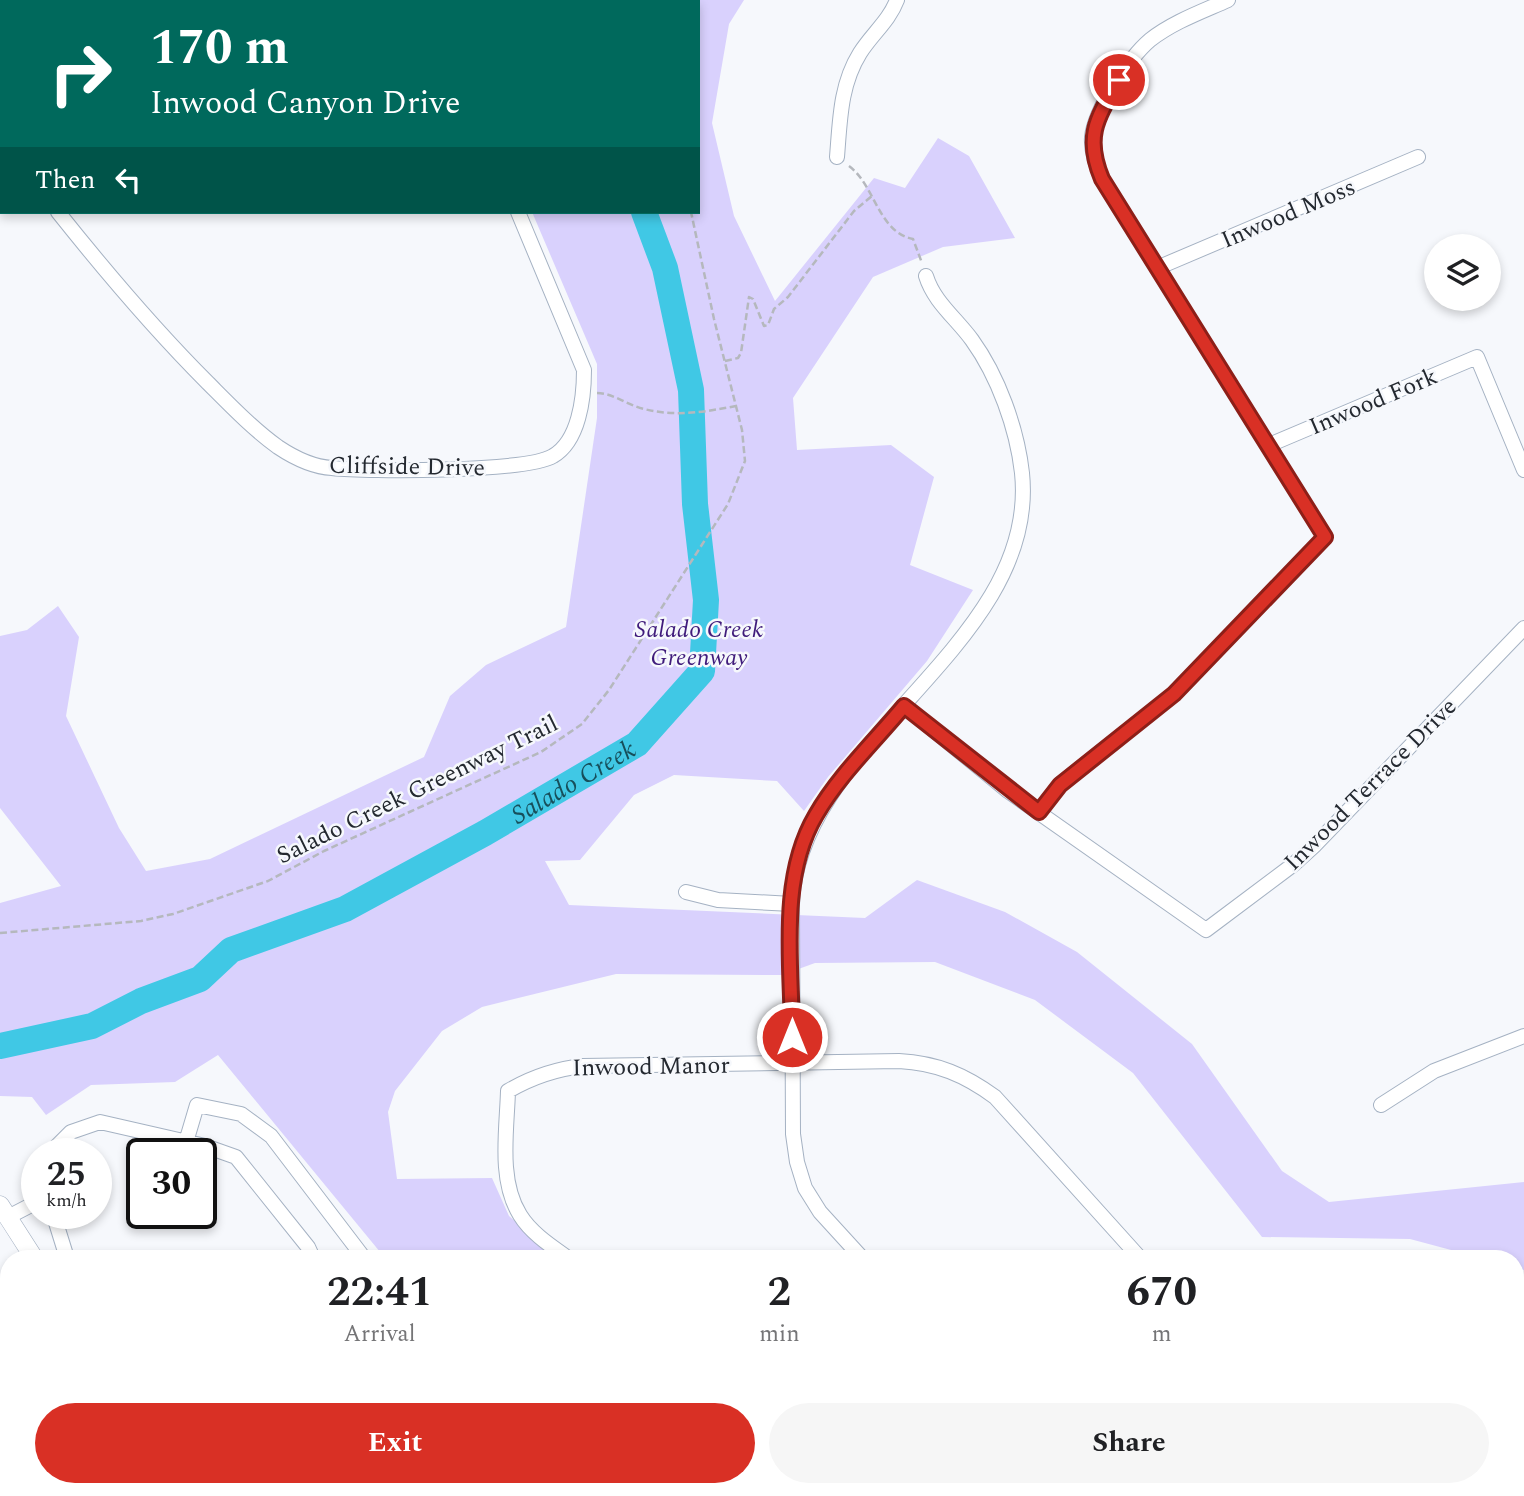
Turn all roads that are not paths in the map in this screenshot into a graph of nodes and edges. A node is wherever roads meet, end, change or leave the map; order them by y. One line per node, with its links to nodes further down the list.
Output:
1 (897, 0): 4 (street)
2 (1228, 0): 7 (street)
3 (1419, 157): 7 (street, Inwood Moss)
4 (837, 158)
5 (60, 214): 6 (street, Cliffside Drive)
6 (519, 214)
7 (1157, 268): 9 (street)
8 (926, 276): 12 (street)
9 (1269, 445): 10 (street, Inwood Fork); 13 (street)
10 (1524, 470)
11 (1524, 628): 13 (street, Inwood Terrace Drive)
12 (904, 706): 13 (street); 15 (street)
13 (1039, 812)
14 (686, 892): 15 (street)
15 (792, 904): 17 (street)
16 (1524, 1036): 18 (street)
17 (792, 1063): 30 (street, Inwood Manor); 31 (street); 32 (street, Inwood Manor)
18 (1381, 1105)
19 (65, 1138): 20 (street)
20 (169, 1138)
21 (187, 1138): 29 (street)
22 (217, 1151): 28 (street)
23 (21, 1206): 24 (street)
24 (4, 1211): 26 (main road)
25 (58, 1229): 27 (street)
26 (29, 1250)
27 (65, 1250)
28 (309, 1250)
29 (358, 1250)
30 (557, 1250)
31 (855, 1250)
32 (1133, 1250)

